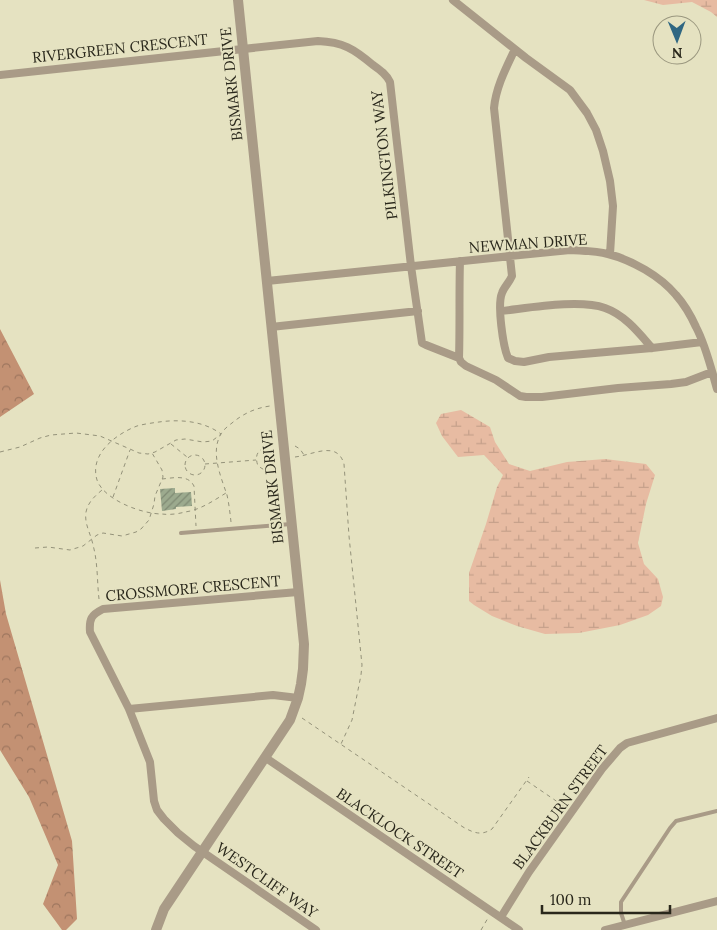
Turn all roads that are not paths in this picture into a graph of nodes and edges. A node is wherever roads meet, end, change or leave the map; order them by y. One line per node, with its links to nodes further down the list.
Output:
1 (238, 0): 3 (street, BISMARK DRIVE)
2 (453, 0): 4 (street)
3 (243, 49): 5 (street, RIVERGREEN CRESCENT); 9 (street, PILKINGTON WAY); 10 (street, BISMARK DRIVE)
4 (515, 49): 6 (street); 7 (street)
5 (0, 75)
6 (610, 254): 7 (street, NEWMAN DRIVE); 14 (street, NEWMAN DRIVE)
7 (510, 256): 8 (street, NEWMAN DRIVE); 12 (street)
8 (460, 261): 9 (street, NEWMAN DRIVE); 16 (street)
9 (411, 266): 10 (street, NEWMAN DRIVE); 11 (street, PILKINGTON WAY)
10 (267, 281): 13 (street, BISMARK DRIVE)
11 (418, 311): 13 (street); 16 (street, PILKINGTON WAY)
12 (501, 311): 15 (street); 15 (street)
13 (271, 327): 19 (street, BISMARK DRIVE)
14 (702, 342): 15 (street); 17 (street, NEWMAN DRIVE)
15 (652, 348)
16 (459, 358): 17 (street)
17 (712, 372): 18 (street, NEWMAN DRIVE)
18 (717, 389)
19 (291, 524): 20 (lane); 21 (street, BISMARK DRIVE)
20 (181, 532)
21 (298, 592): 22 (street, BISMARK DRIVE); 23 (street, CROSSMORE CRESCENT)
22 (298, 698): 23 (street); 25 (street, BISMARK DRIVE)
23 (128, 709): 27 (street, CROSSMORE CRESCENT)
24 (717, 718): 29 (street, BLACKBURN STREET)
25 (266, 758): 27 (street, BISMARK DRIVE); 29 (street, BLACKLOCK STREET)
26 (717, 811): 30 (lane)
27 (202, 852): 31 (street, BISMARK DRIVE); 32 (street, WESTCLIFF WAY)
28 (717, 901): 30 (street)
29 (501, 917): 33 (street, BLACKLOCK STREET)
30 (625, 925): 34 (street)
31 (156, 930)
32 (316, 930)
33 (519, 930)
34 (604, 930)

